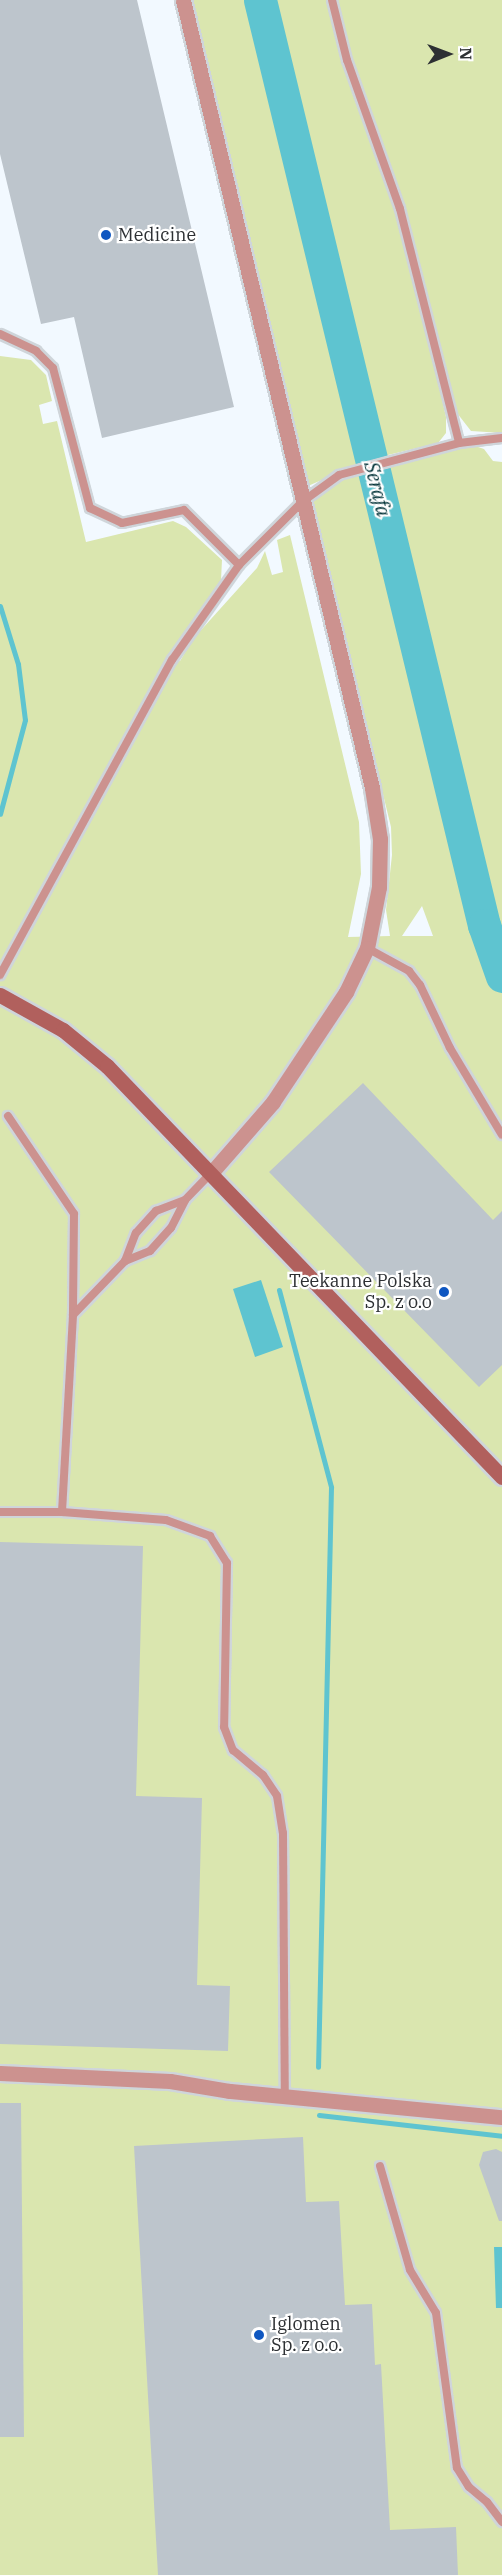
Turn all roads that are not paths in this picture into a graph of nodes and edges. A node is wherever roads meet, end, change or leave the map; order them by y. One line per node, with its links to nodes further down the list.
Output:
1 (183, 0): 6 (street)
2 (332, 0): 5 (lane)
3 (0, 334): 7 (lane)
4 (502, 438): 5 (lane)
5 (459, 443): 6 (lane)
6 (302, 502): 7 (lane); 8 (street)
7 (239, 565): 9 (lane)
8 (367, 948): 12 (lane); 13 (street)
9 (0, 975)
10 (0, 995): 13 (street)
11 (8, 1116): 16 (lane)
12 (502, 1135)
13 (211, 1173): 14 (lane); 17 (street)
14 (185, 1200): 15 (lane); 15 (lane)
15 (125, 1262): 16 (lane)
16 (73, 1315): 19 (lane)
17 (502, 1477)
18 (0, 1512): 19 (lane)
19 (62, 1512): 21 (lane)
20 (0, 2073): 21 (street)
21 (285, 2095): 22 (street)
22 (502, 2117)
23 (380, 2166): 24 (lane)
24 (502, 2522)

